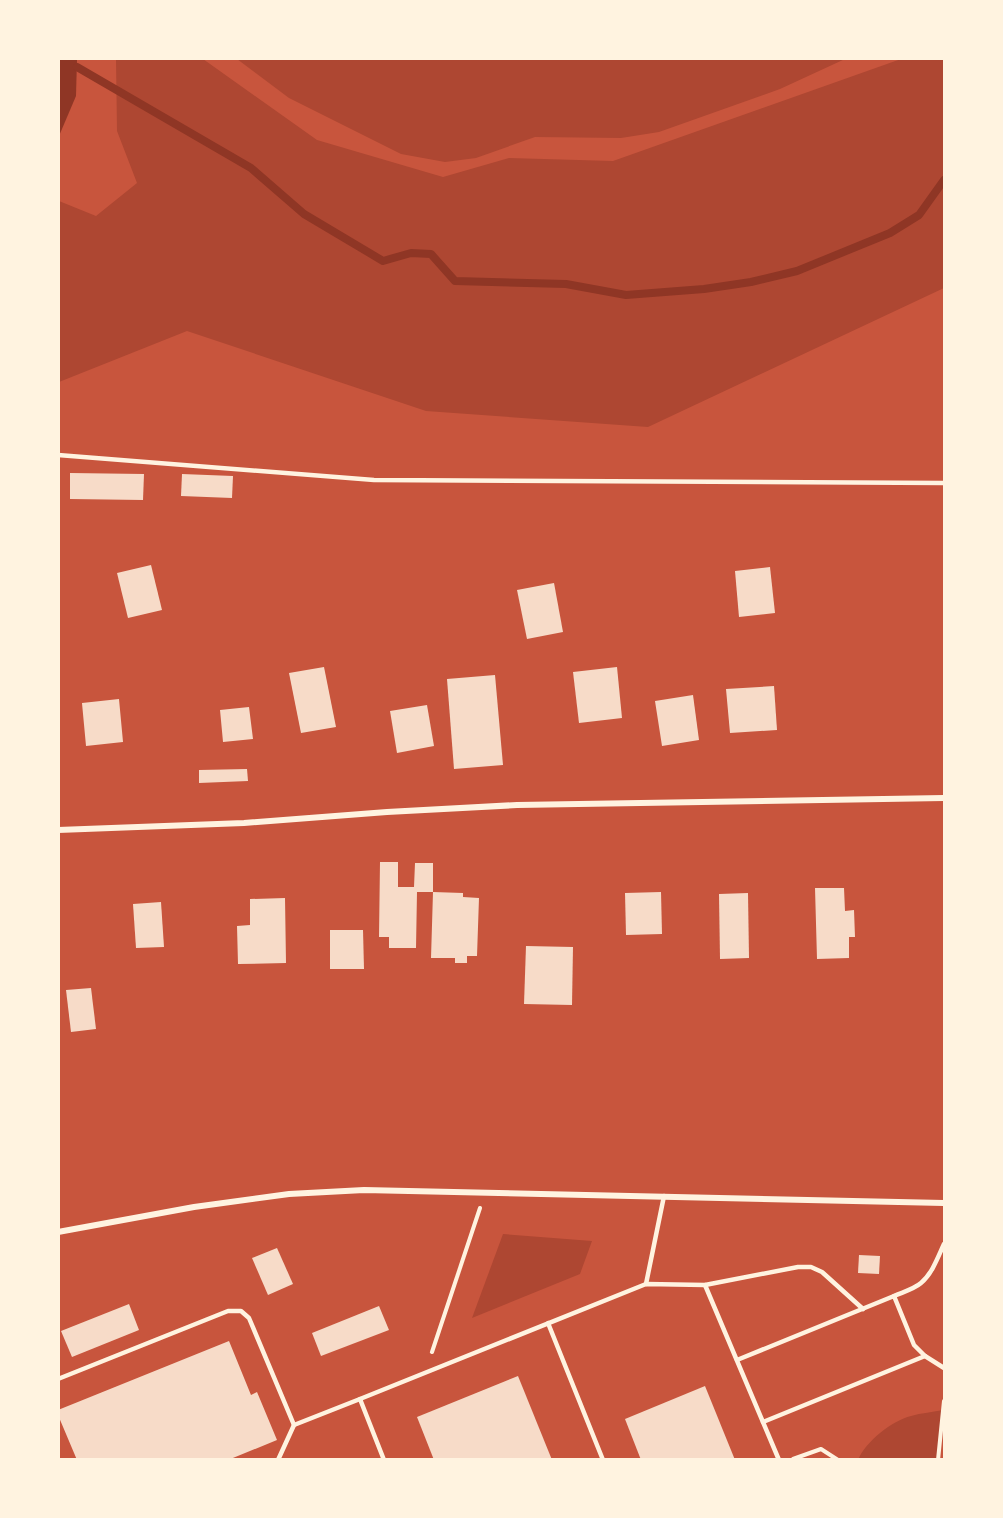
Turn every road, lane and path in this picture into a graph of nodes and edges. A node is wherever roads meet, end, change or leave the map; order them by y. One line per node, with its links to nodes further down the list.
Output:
1 (58, 455): 2 (lane)
2 (945, 483)
3 (945, 798): 4 (street)
4 (58, 830)
5 (484, 1192): 6 (street); 8 (street); 18 (path)
6 (664, 1196): 7 (street); 10 (lane)
7 (945, 1203)
8 (58, 1232)
9 (945, 1244): 12 (lane)
10 (646, 1284): 11 (lane); 14 (lane)
11 (705, 1285): 13 (lane); 16 (lane)
12 (894, 1296): 13 (lane); 15 (lane)
13 (863, 1309): 16 (lane)
14 (548, 1323): 18 (lane); 26 (lane)
15 (925, 1356): 17 (lane); 22 (lane)
16 (737, 1360): 22 (lane)
17 (945, 1368)
18 (426, 1373): 20 (lane)
19 (58, 1379): 23 (lane)
20 (360, 1399): 23 (lane); 25 (lane)
21 (945, 1401): 30 (path)
22 (763, 1422): 27 (lane)
23 (294, 1425): 24 (lane)
24 (278, 1460)
25 (384, 1460)
26 (603, 1460)
27 (779, 1460)
28 (793, 1460): 29 (path)
29 (838, 1460)
30 (938, 1460)

